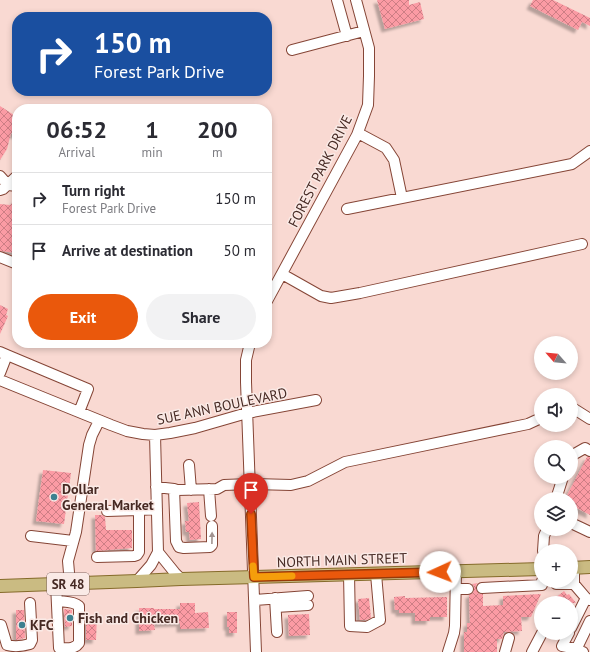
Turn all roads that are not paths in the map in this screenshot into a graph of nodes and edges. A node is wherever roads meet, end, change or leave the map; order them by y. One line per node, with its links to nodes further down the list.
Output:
1 (337, 0): 4 (street)
2 (356, 0): 3 (street, FOREST PARK DRIVE)
3 (364, 31): 4 (street); 6 (street, FOREST PARK DRIVE)
4 (347, 36): 5 (street)
5 (292, 50)
6 (358, 133): 10 (street); 15 (street, FOREST PARK DRIVE)
7 (590, 151): 10 (street)
8 (0, 176): 9 (street)
9 (8, 187)
10 (402, 198): 11 (street)
11 (347, 209)
12 (582, 244): 15 (street)
13 (0, 257): 14 (street)
14 (12, 262)
15 (282, 274): 16 (street, FOREST PARK DRIVE)
16 (272, 292)
17 (249, 348): 24 (street)
18 (4, 353): 19 (street); 23 (street)
19 (0, 373)
20 (0, 380): 23 (street, SUE ANN BOULEVARD)
21 (316, 400): 24 (street, SUE ANN BOULEVARD)
22 (578, 411): 25 (street)
23 (79, 412): 26 (street, SUE ANN BOULEVARD)
24 (247, 414): 28 (street, SUE ANN BOULEVARD); 32 (street)
25 (590, 419)
26 (99, 421): 28 (street, SUE ANN BOULEVARD); 43 (street)
27 (534, 421): 32 (street)
28 (155, 435): 33 (street)
29 (590, 450): 30 (street)
30 (578, 452)
31 (189, 465): 36 (street)
32 (250, 484): 35 (street); 54 (street)
33 (156, 487): 34 (street); 38 (street)
34 (174, 489): 35 (street, one-way to 35); 36 (street)
35 (209, 489): 36 (street)
36 (191, 490)
37 (139, 510): 38 (street); 39 (street); 45 (street)
38 (157, 510): 44 (street)
39 (107, 511)
40 (578, 526): 41 (street)
41 (590, 532)
42 (31, 536): 43 (street)
43 (74, 541): 58 (street)
44 (158, 552): 55 (street); 56 (street)
45 (97, 557)
46 (590, 567): 47 (main road)
47 (578, 568)
48 (534, 569): 50 (main road, NORTH MAIN STREET / SR 48)
49 (488, 570): 50 (main road, NORTH MAIN STREET / SR 48); 51 (main road, NORTH MAIN STREET / SR 48); 61 (street)
50 (511, 570): 61 (street)
51 (456, 571): 53 (main road, NORTH MAIN STREET / SR 48); 63 (street)
52 (349, 574): 53 (main road, NORTH MAIN STREET / SR 48); 53 (street); 54 (main road, NORTH MAIN STREET / SR 48)
53 (376, 574)
54 (254, 577): 55 (main road, NORTH MAIN STREET / SR 48); 66 (street)
55 (181, 579): 56 (main road, NORTH MAIN STREET / SR 48)
56 (137, 581): 58 (main road, NORTH MAIN STREET / SR 48)
57 (56, 584): 58 (main road, NORTH MAIN STREET / SR 48); 59 (main road, NORTH MAIN STREET / SR 48); 68 (street)
58 (70, 584)
59 (0, 586)
60 (534, 586): 61 (street)
61 (512, 587)
62 (578, 588): 65 (street)
63 (456, 589): 64 (street); 80 (street)
64 (468, 589)
65 (588, 599): 71 (street)
66 (255, 600): 69 (street); 79 (street)
67 (308, 600): 69 (street)
68 (58, 602): 68 (street)
69 (275, 602): 74 (street)
70 (30, 603): 73 (street)
71 (578, 616)
72 (590, 621): 78 (street)
73 (1, 625)
74 (277, 632)
75 (509, 638): 81 (street)
76 (538, 640): 82 (street)
77 (563, 640): 78 (street)
78 (578, 651)
79 (256, 652)
80 (448, 652)
81 (506, 652)
82 (532, 652)

